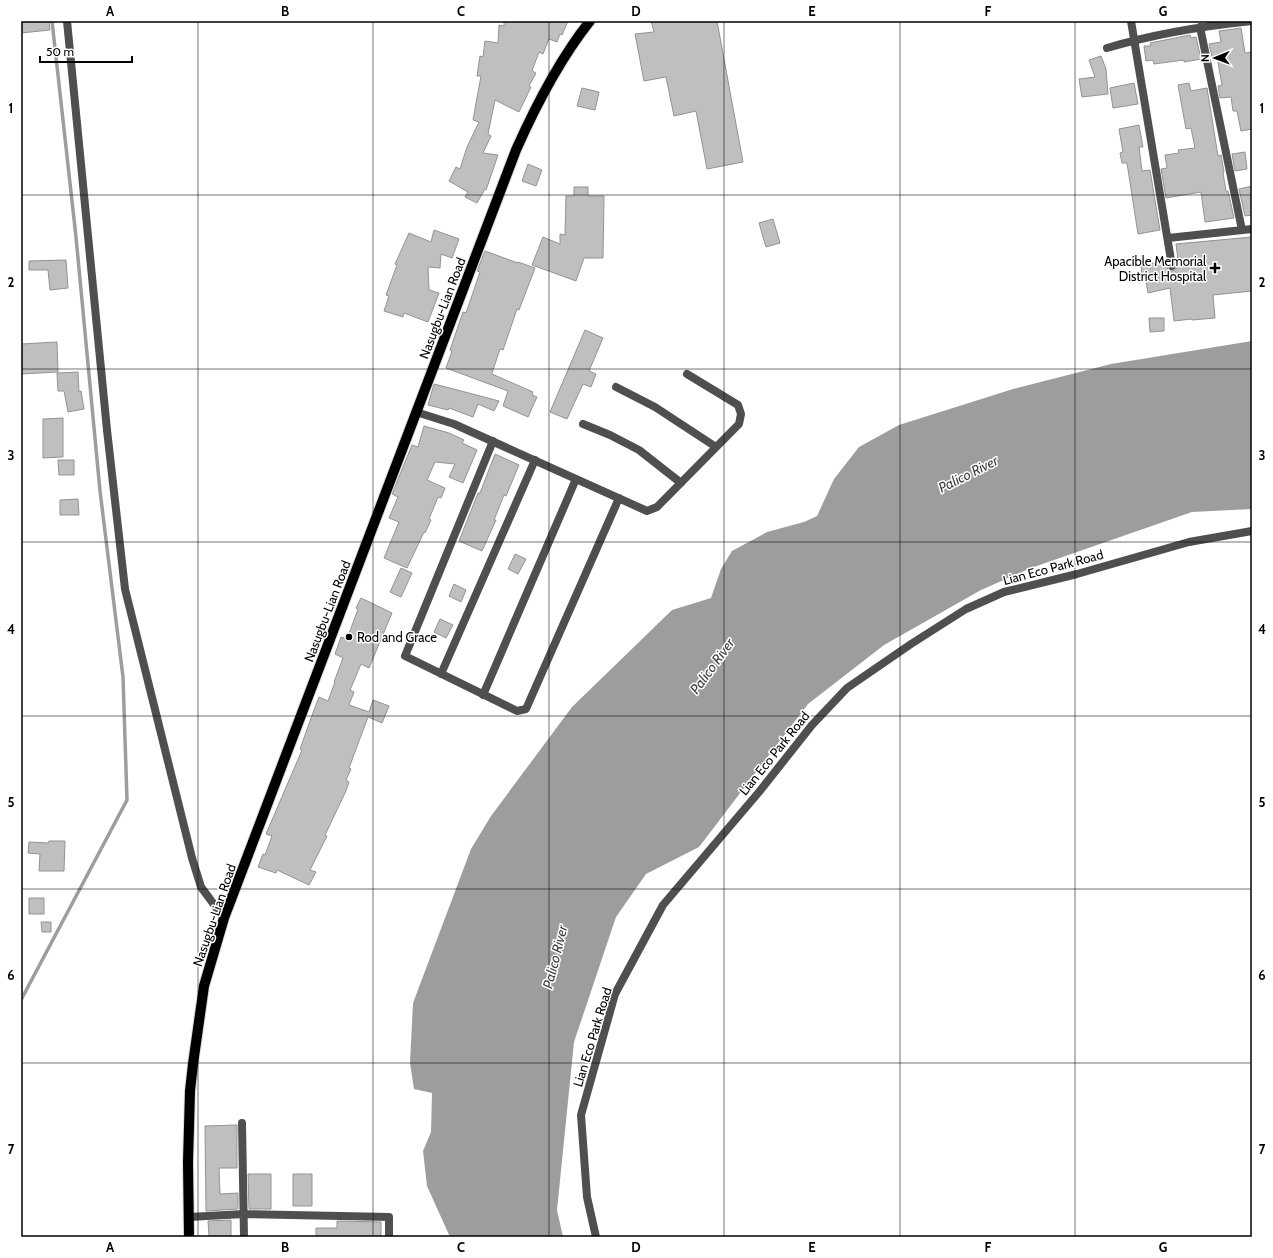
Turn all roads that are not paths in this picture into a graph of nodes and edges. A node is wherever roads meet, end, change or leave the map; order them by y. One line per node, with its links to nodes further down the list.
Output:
1 (67, 21): 25 (street)
2 (590, 21): 14 (main road, Nasugbu-Lian Road)
3 (1131, 21): 6 (street)
4 (1252, 21): 5 (street)
5 (1200, 26): 6 (street); 9 (street)
6 (1134, 40): 7 (street); 10 (street)
7 (1107, 48)
8 (1252, 229): 9 (street)
9 (1242, 230): 10 (street)
10 (1168, 238): 11 (street)
11 (1172, 266)
12 (687, 374): 17 (street)
13 (616, 387): 17 (street)
14 (416, 412): 16 (street); 25 (main road, Nasugbu-Lian Road)
15 (583, 424): 20 (street)
16 (493, 441): 18 (street); 23 (street)
17 (716, 448): 20 (street)
18 (535, 460): 19 (street); 23 (street)
19 (576, 479): 21 (street); 24 (street)
20 (681, 483): 21 (street)
21 (619, 498): 24 (street)
22 (1252, 531): 32 (street, Lian Eco Park Road)
23 (441, 674): 24 (street)
24 (483, 695)
25 (224, 918): 28 (main road, Nasugbu-Lian Road)
26 (242, 1123): 27 (street)
27 (244, 1214): 28 (street); 30 (street); 31 (street)
28 (189, 1217): 29 (main road, Nasugbu-Lian Road)
29 (189, 1237)
30 (244, 1237)
31 (389, 1237)
32 (596, 1237)

